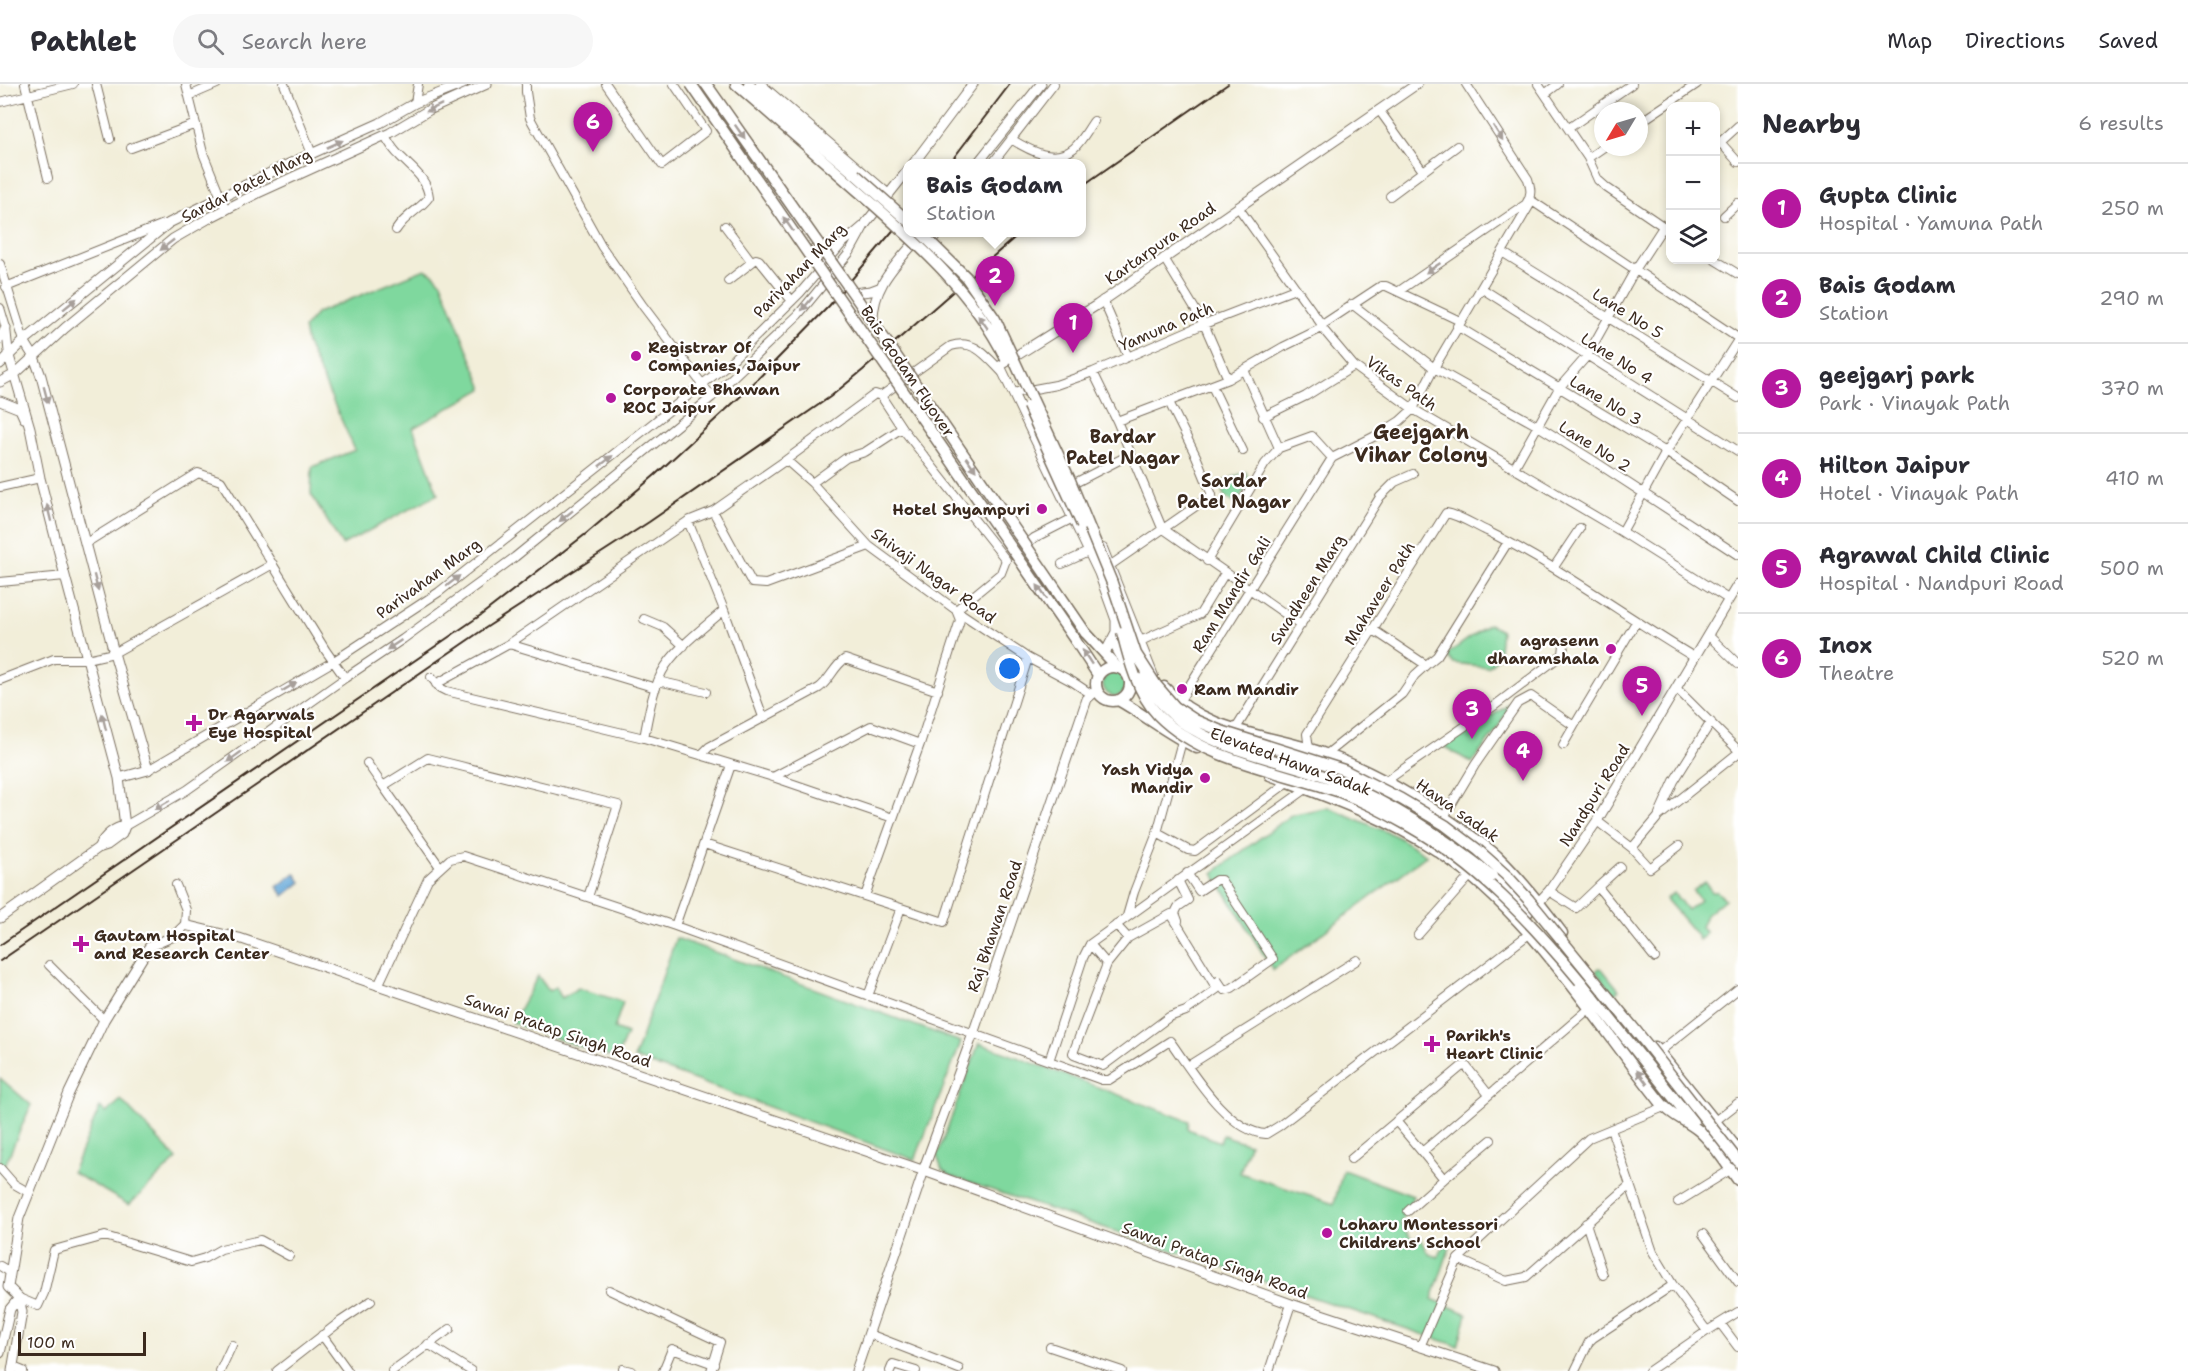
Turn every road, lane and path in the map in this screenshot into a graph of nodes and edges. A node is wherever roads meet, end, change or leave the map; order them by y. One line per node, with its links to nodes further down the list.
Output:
1 (26, 84): 28 (street)
2 (73, 84): 28 (street)
3 (96, 84): 39 (street)
4 (186, 84): 29 (street)
5 (217, 84): 29 (street)
6 (284, 84): 45 (street)
7 (418, 84): 31 (street)
8 (463, 84): 31 (street)
9 (487, 84): 38 (street, Sardar Patel Marg, one-way to 38)
10 (526, 84): 117 (street)
11 (606, 84): 12 (street)
12 (674, 84)
13 (691, 84): 196 (main road, Bais Godam Flyover, one-way to 13, bridge)
14 (706, 84): 88 (main road, Bais Godam Flyover, one-way to 88, bridge)
15 (736, 84): 69 (main road, Elevated Hawa Sadak, one-way to 15, bridge)
16 (749, 84): 62 (main road, bridge)
17 (760, 84): 55 (street)
18 (973, 84): 48 (street)
19 (1041, 84): 49 (street)
20 (1054, 84): 40 (street)
21 (1417, 84): 32 (street, Kartarpura Road)
22 (1466, 84): 87 (street, one-way to 87)
23 (1538, 84): 27 (street)
24 (1558, 84): 27 (street)
25 (1632, 84): 37 (street)
26 (1696, 84): 33 (street)
27 (1545, 94): 37 (street)
28 (28, 95): 30 (street); 54 (street)
29 (189, 96): 35 (street)
30 (0, 102)
31 (415, 103): 45 (street, one-way to 31)
32 (1379, 110): 52 (street); 59 (street, Kartarpura Road)
33 (1648, 117)
34 (1094, 121): 40 (street)
35 (196, 124): 44 (street); 56 (street)
36 (1738, 126): 41 (street)
37 (1569, 128): 47 (street)
38 (385, 136): 60 (street, Sardar Patel Marg); 67 (street)
39 (110, 139)
40 (1011, 139): 50 (street)
41 (1720, 142)
42 (1457, 146): 52 (street)
43 (1720, 146): 51 (street)
44 (131, 148)
45 (312, 154): 56 (street)
46 (1594, 154): 47 (street)
47 (1588, 158): 66 (street)
48 (917, 159)
49 (981, 159)
50 (996, 159)
51 (1738, 162)
52 (1423, 171): 57 (street)
53 (903, 177): 55 (street)
54 (48, 178)
55 (889, 195): 64 (street)
56 (220, 196): 60 (street); 63 (street)
57 (1390, 196)
58 (1738, 203): 61 (street)
59 (1238, 207): 76 (street, Kartarpura Road); 86 (street, Vikas Path)
60 (226, 210): 105 (street, Sardar Patel Marg, one-way to 105)
61 (1724, 216)
62 (903, 217)
63 (169, 222): 83 (street); 101 (street, one-way to 63)
64 (866, 223): 90 (street, Parivahan Marg); 123 (street, Parivahan Marg, one-way to 123)
65 (725, 226): 77 (street)
66 (1666, 228)
67 (396, 230)
68 (1666, 230): 80 (street)
69 (903, 232)
70 (909, 237): 281 (main road, Elevated Hawa Sadak, one-way to 70, bridge)
71 (917, 237): 84 (street)
72 (926, 237): 188 (main road, Elevated Hawa Sadak, bridge)
73 (935, 237): 74 (street)
74 (931, 243)
75 (1502, 252): 80 (street); 85 (street); 93 (street, Lane No 5)
76 (1164, 258): 89 (street, Kartarpura Road); 95 (street)
77 (752, 262): 82 (street); 90 (street)
78 (1720, 263): 81 (street)
79 (0, 264): 83 (street)
80 (1635, 270): 93 (street); 100 (street)
81 (1738, 274)
82 (728, 281)
83 (6, 287): 101 (street)
84 (879, 288): 88 (street); 94 (street)
85 (1481, 288): 96 (street); 104 (street, Lane No 4)
86 (1295, 289): 95 (street, Yamuna Path); 97 (street, Vikas Path)
87 (1399, 291): 91 (street); 96 (street, Lane No 3)
88 (853, 293): 94 (main road, Bais Godam Flyover, bridge)
89 (1103, 300): 102 (street, Kartarpura Road); 106 (street)
90 (792, 301): 117 (street, Parivahan Marg)
91 (1352, 304): 97 (street); 109 (street, Lane No 2)
92 (0, 308): 98 (street)
93 (1608, 316): 104 (street); 115 (street, Lane No 5)
94 (873, 322): 187 (main road, Bais Godam Flyover, one-way to 187, bridge)
95 (1204, 324): 106 (street, Yamuna Path); 114 (street)
96 (1459, 324): 109 (street); 119 (street, Lane No 3)
97 (1322, 327): 108 (street, Vikas Path); 111 (street)
98 (6, 328): 99 (street); 103 (street)
99 (0, 339)
100 (1738, 339): 115 (street)
101 (24, 341): 103 (street); 105 (street)
102 (1015, 355): 110 (street, Kartarpura Road); 120 (street)
103 (9, 356): 107 (street); 113 (street)
104 (1587, 356): 119 (street); 129 (street, Lane No 4)
105 (34, 357): 113 (street, Sardar Patel Marg); 157 (street, one-way to 157)
106 (1128, 357): 112 (street, Yamuna Path)
107 (0, 364)
108 (1354, 366): 127 (street, Vikas Path); 128 (street)
109 (1434, 368): 127 (street); 131 (street, Lane No 2)
110 (1001, 370): 121 (street); 122 (street)
111 (1244, 370): 114 (street); 128 (street)
112 (1093, 372): 120 (street, Yamuna Path); 130 (street)
113 (15, 374): 116 (street, Sardar Patel Marg); 132 (street)
114 (1228, 379): 118 (street)
115 (1710, 381): 124 (street, Lane No 5); 129 (street)
116 (0, 382)
117 (703, 383): 123 (street); 192 (street, Parivahan Marg, one-way to 117)
118 (1212, 386): 126 (street); 135 (street)
119 (1560, 388): 131 (street); 136 (street, Lane No 3)
120 (1031, 390): 121 (street, Yamuna Path); 145 (street)
121 (1013, 393): 147 (street)
122 (881, 396): 133 (street); 140 (street)
123 (712, 397): 198 (street, Parivahan Marg, one-way to 198)
124 (1738, 398)
125 (0, 401): 132 (street)
126 (1169, 402): 130 (street); 153 (street)
127 (1413, 409): 139 (street); 141 (street, Vikas Path)
128 (1263, 417): 134 (street)
129 (1686, 418): 136 (street); 137 (street, Lane No 4)
130 (1117, 421): 138 (street)
131 (1538, 426): 141 (street); 148 (street, Lane No 2)
132 (30, 428): 143 (street)
133 (902, 428): 144 (street); 161 (street)
134 (1279, 448): 139 (street); 162 (street)
135 (1243, 451)
136 (1666, 452): 148 (street); 149 (street, Lane No 3)
137 (1738, 452)
138 (1131, 454): 145 (street); 153 (street)
139 (1332, 458): 172 (street, Ram Mandir Gali)
140 (786, 460): 144 (street, Shivaji Nagar Road); 150 (street)
141 (1514, 468): 155 (street, Vikas Path)
142 (1413, 474): 178 (street, Swadheen Marg)
143 (40, 478): 146 (street); 169 (street, one-way to 143)
144 (812, 483): 158 (street, Shivaji Nagar Road)
145 (1074, 483): 147 (street); 165 (street)
146 (0, 487)
147 (1060, 490): 151 (street)
148 (1645, 494): 155 (street); 160 (street, Lane No 2)
149 (1738, 501)
150 (713, 511): 152 (street); 158 (street)
151 (1073, 518): 159 (street); 161 (street)
152 (688, 521): 174 (street); 183 (street)
153 (1162, 528): 162 (street); 165 (street)
154 (1580, 528): 166 (street)
155 (1622, 532): 173 (street, Vikas Path)
156 (1508, 542): 166 (street); 179 (street, Mahaveer Path); 194 (street)
157 (86, 543): 163 (street); 186 (street, one-way to 186)
158 (869, 546): 175 (street, Shivaji Nagar Road)
159 (1088, 552): 164 (street); 167 (street)
160 (1738, 555)
161 (1006, 560): 175 (street)
162 (1207, 561): 168 (street)
163 (273, 564): 186 (street); 192 (street)
164 (1062, 564)
165 (1111, 565): 167 (street); 182 (street)
166 (1554, 567): 177 (street)
167 (1098, 573): 181 (street)
168 (1225, 573): 172 (street); 182 (street)
169 (65, 576): 170 (street); 191 (street)
170 (0, 582)
171 (1737, 588): 173 (street, Nandpuri Road)
172 (1250, 590): 178 (street); 206 (street, Ram Mandir Gali)
173 (1728, 599): 180 (street, Nandpuri Road)
174 (724, 610): 185 (street); 207 (street)
175 (956, 610): 190 (street, Shivaji Nagar Road); 202 (street)
176 (644, 619): 185 (street)
177 (1635, 622): 189 (street); 209 (street)
178 (1301, 625): 210 (street, Swadheen Marg)
179 (1372, 629): 194 (street); 216 (street, Mahaveer Path)
180 (1708, 635): 189 (street, Nandpuri Road); 193 (street)
181 (1114, 636): 182 (street); 187 (street); 195 (street)
182 (1140, 641): 197 (street)
183 (509, 644): 200 (street); 211 (street)
184 (1563, 645): 226 (street)
185 (684, 646): 200 (street)
186 (114, 653): 191 (street); 222 (street)
187 (1104, 653): 195 (main road, Bais Godam Flyover)
188 (1136, 654): 251 (main road, bridge); 286 (main road, Elevated Hawa Sadak, bridge)
189 (1694, 657): 201 (street, Nandpuri Road)
190 (1028, 658): 204 (street, Shivaji Nagar Road); 250 (street)
191 (87, 659): 199 (street); 225 (street, one-way to 191)
192 (334, 661): 198 (street); 222 (street, Parivahan Marg, one-way to 192)
193 (1738, 664)
194 (1426, 665): 218 (street)
195 (1124, 670): 196 (main road); 197 (main road); 205 (main road)
196 (1098, 675): 204 (main road)
197 (1155, 677): 206 (main road, Hawa sadak)
198 (345, 678): 234 (street, Parivahan Marg, one-way to 234)
199 (0, 680)
200 (657, 685): 203 (street); 211 (street)
201 (1677, 689): 208 (street); 233 (street, Nandpuri Road)
202 (938, 691): 207 (street); 214 (street)
203 (706, 692)
204 (1094, 692): 205 (main road); 271 (street, Raj Bhawan Road)
205 (1118, 700): 213 (main road)
206 (1179, 702): 210 (main road, Hawa sadak)
207 (764, 717): 219 (street)
208 (1711, 722): 217 (street); 230 (street)
209 (1575, 726): 215 (street); 231 (street)
210 (1235, 730): 212 (main road, Hawa sadak)
211 (644, 738): 219 (street)
212 (1267, 738): 216 (main road, Hawa sadak); 223 (main road)
213 (1182, 741): 223 (main road); 235 (street)
214 (920, 744): 224 (street); 232 (street)
215 (1563, 745)
216 (1309, 748): 218 (main road, Hawa sadak)
217 (1738, 752): 230 (street)
218 (1327, 754): 226 (main road, Hawa sadak)
219 (701, 755): 221 (street)
220 (367, 763): 228 (street)
221 (731, 765): 224 (street); 236 (street)
222 (148, 770): 225 (street)
223 (1256, 770): 227 (main road)
224 (773, 777): 232 (street)
225 (119, 778): 234 (street)
226 (1386, 781): 231 (main road, Hawa sadak)
227 (1288, 782): 229 (main road); 235 (street)
228 (384, 786): 239 (street); 248 (street)
229 (1306, 789): 241 (street); 242 (main road)
230 (1659, 816): 238 (street)
231 (1444, 817): 249 (main road, Hawa sadak)
232 (893, 818): 247 (street)
233 (1597, 821): 238 (street); 246 (street, Nandpuri Road)
234 (125, 826): 253 (street)
235 (1157, 833): 252 (street)
236 (704, 844): 247 (street); 257 (street)
237 (1679, 846): 238 (street)
238 (1632, 848)
239 (440, 867): 248 (street); 266 (street)
240 (1620, 867): 245 (street)
241 (1187, 873): 243 (street); 243 (street)
242 (1470, 876): 254 (main road); 259 (street)
243 (1178, 880): 252 (street)
244 (176, 885): 255 (street)
245 (1598, 887): 246 (street); 262 (street)
246 (1549, 891): 249 (street, Nandpuri Road)
247 (865, 896): 250 (street)
248 (588, 897): 257 (street)
249 (1539, 903): 251 (street, Nandpuri Road); 272 (main road, Hawa sadak)
250 (901, 908): 268 (street)
251 (1528, 912): 254 (street, Nandpuri Road)
252 (1127, 916): 256 (street)
253 (0, 918)
254 (1518, 920): 258 (main road)
255 (185, 925): 266 (street, Sawai Pratap Singh Road); 270 (street)
256 (1116, 925): 260 (street); 261 (street)
257 (675, 926): 268 (street)
258 (1529, 934): 269 (main road); 274 (street)
259 (1418, 935)
260 (1128, 938): 264 (street); 264 (street)
261 (1090, 944): 264 (street); 273 (street)
262 (1655, 958)
263 (1357, 960): 274 (street)
264 (1107, 964)
265 (49, 965): 270 (street)
266 (378, 986): 288 (street, Sawai Pratap Singh Road)
267 (1738, 989): 272 (street)
268 (868, 996): 271 (street)
269 (1589, 1009): 275 (street); 277 (main road, one-way to 269)
270 (105, 1020): 292 (street)
271 (973, 1034): 273 (street); 288 (street, Raj Bhawan Road)
272 (1659, 1052): 278 (main road, Hawa sadak)
273 (1049, 1060): 274 (street)
274 (1188, 1066)
275 (1489, 1095): 279 (street); 284 (street)
276 (1738, 1103): 278 (street)
277 (1664, 1107): 280 (street); 281 (main road)
278 (1715, 1120): 281 (street); 283 (main road, Hawa sadak)
279 (1396, 1121): 284 (street); 285 (street)
280 (1611, 1129): 291 (street); 298 (street)
281 (1701, 1132): 286 (main road)
282 (1491, 1140): 289 (street)
283 (1738, 1149)
284 (1422, 1152): 289 (street)
285 (1351, 1158)
286 (1734, 1165): 290 (main road); 293 (street)
287 (0, 1168): 292 (street)
288 (923, 1171): 307 (street, Sawai Pratap Singh Road); 312 (street, Raj Bhawan Road)
289 (1444, 1179): 294 (street)
290 (1738, 1180)
291 (1630, 1185): 295 (street); 303 (street)
292 (28, 1192): 300 (street)
293 (1678, 1202)
294 (1408, 1211)
295 (1586, 1224): 298 (street); 301 (street)
296 (1703, 1234): 302 (street)
297 (289, 1256): 305 (street)
298 (1458, 1259): 317 (street)
299 (0, 1266): 300 (street)
300 (10, 1272): 305 (street)
301 (1603, 1275)
302 (1738, 1282)
303 (1673, 1285): 311 (street); 336 (street)
304 (609, 1290): 320 (street)
305 (19, 1298): 319 (street); 321 (street)
306 (371, 1301): 313 (street)
307 (1291, 1304): 317 (street, Sawai Pratap Singh Road); 334 (street)
308 (1738, 1312): 309 (street)
309 (1720, 1323): 311 (street); 318 (street)
310 (450, 1329): 314 (street)
311 (1707, 1331): 337 (street)
312 (869, 1334): 322 (street); 330 (street, Raj Bhawan Road)
313 (322, 1335): 325 (street); 326 (street)
314 (429, 1344): 327 (street); 328 (street)
315 (232, 1345): 324 (street)
316 (1050, 1347): 333 (street)
317 (1420, 1347): 335 (street, Sawai Pratap Singh Road)
318 (1738, 1347)
319 (0, 1352)
320 (712, 1368): 329 (street)
321 (12, 1369): 323 (street)
322 (962, 1370)
323 (23, 1371)
324 (220, 1371)
325 (277, 1371)
326 (348, 1371)
327 (392, 1371)
328 (471, 1371)
329 (663, 1371)
330 (856, 1371)
331 (890, 1371): 332 (street)
332 (916, 1371)
333 (1122, 1371)
334 (1269, 1371)
335 (1494, 1371)
336 (1575, 1371)
337 (1649, 1371)

